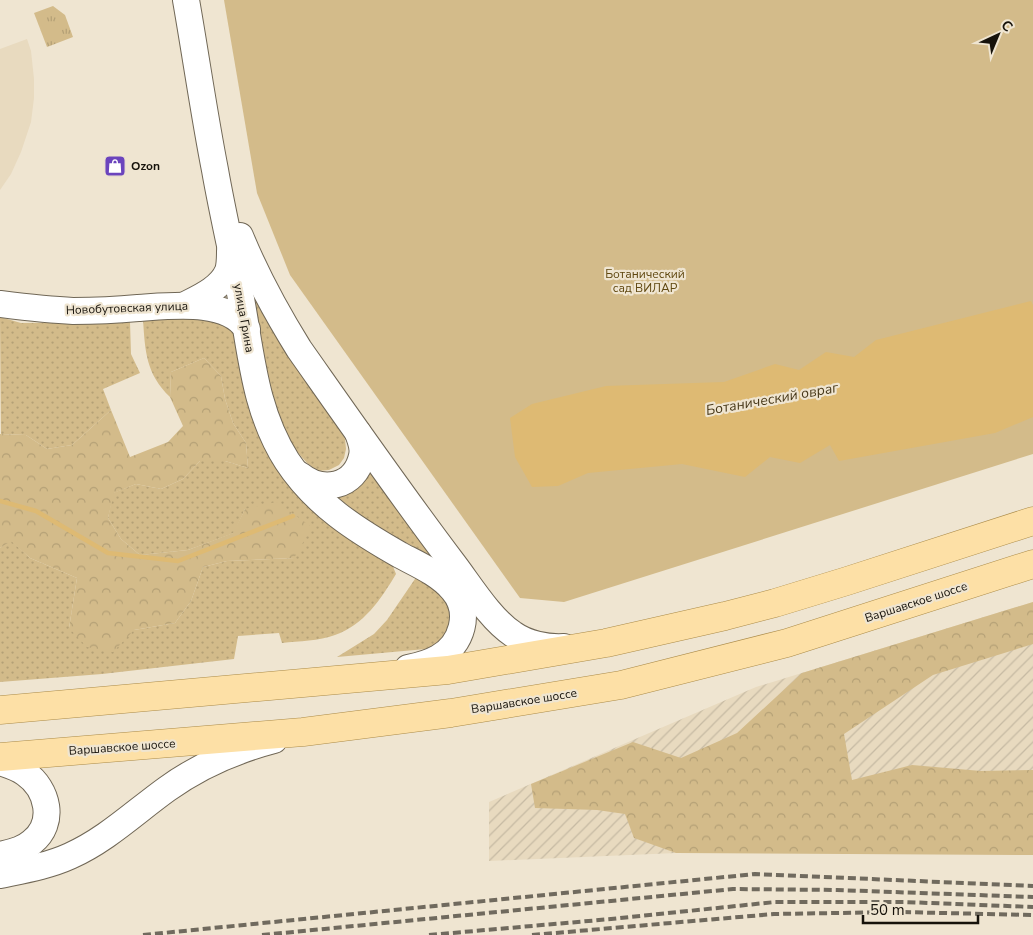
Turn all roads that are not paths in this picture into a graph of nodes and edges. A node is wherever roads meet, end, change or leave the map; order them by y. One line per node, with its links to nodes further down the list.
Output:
1 (186, 0): 2 (street, улица Грина)
2 (239, 251): 3 (street, улица Грина); 5 (street); 7 (street, улица Грина)
3 (240, 290): 5 (street); 6 (street, улица Грина)
4 (0, 304): 5 (street, Новобутовская улица)
5 (196, 307): 6 (street, Новобутовская улица)
6 (247, 328): 8 (street, улица Грина)
7 (358, 433): 8 (street); 11 (street, улица Грина)
8 (288, 462): 12 (street)
9 (1033, 521): 11 (main road)
10 (1033, 564): 14 (main road, Варшавское шоссе)
11 (606, 643): 12 (main road)
12 (344, 680): 13 (main road)
13 (0, 710)
14 (303, 732): 15 (main road, Варшавское шоссе); 18 (street)
15 (0, 757)
16 (0, 762): 17 (street)
17 (0, 855)
18 (0, 875)

